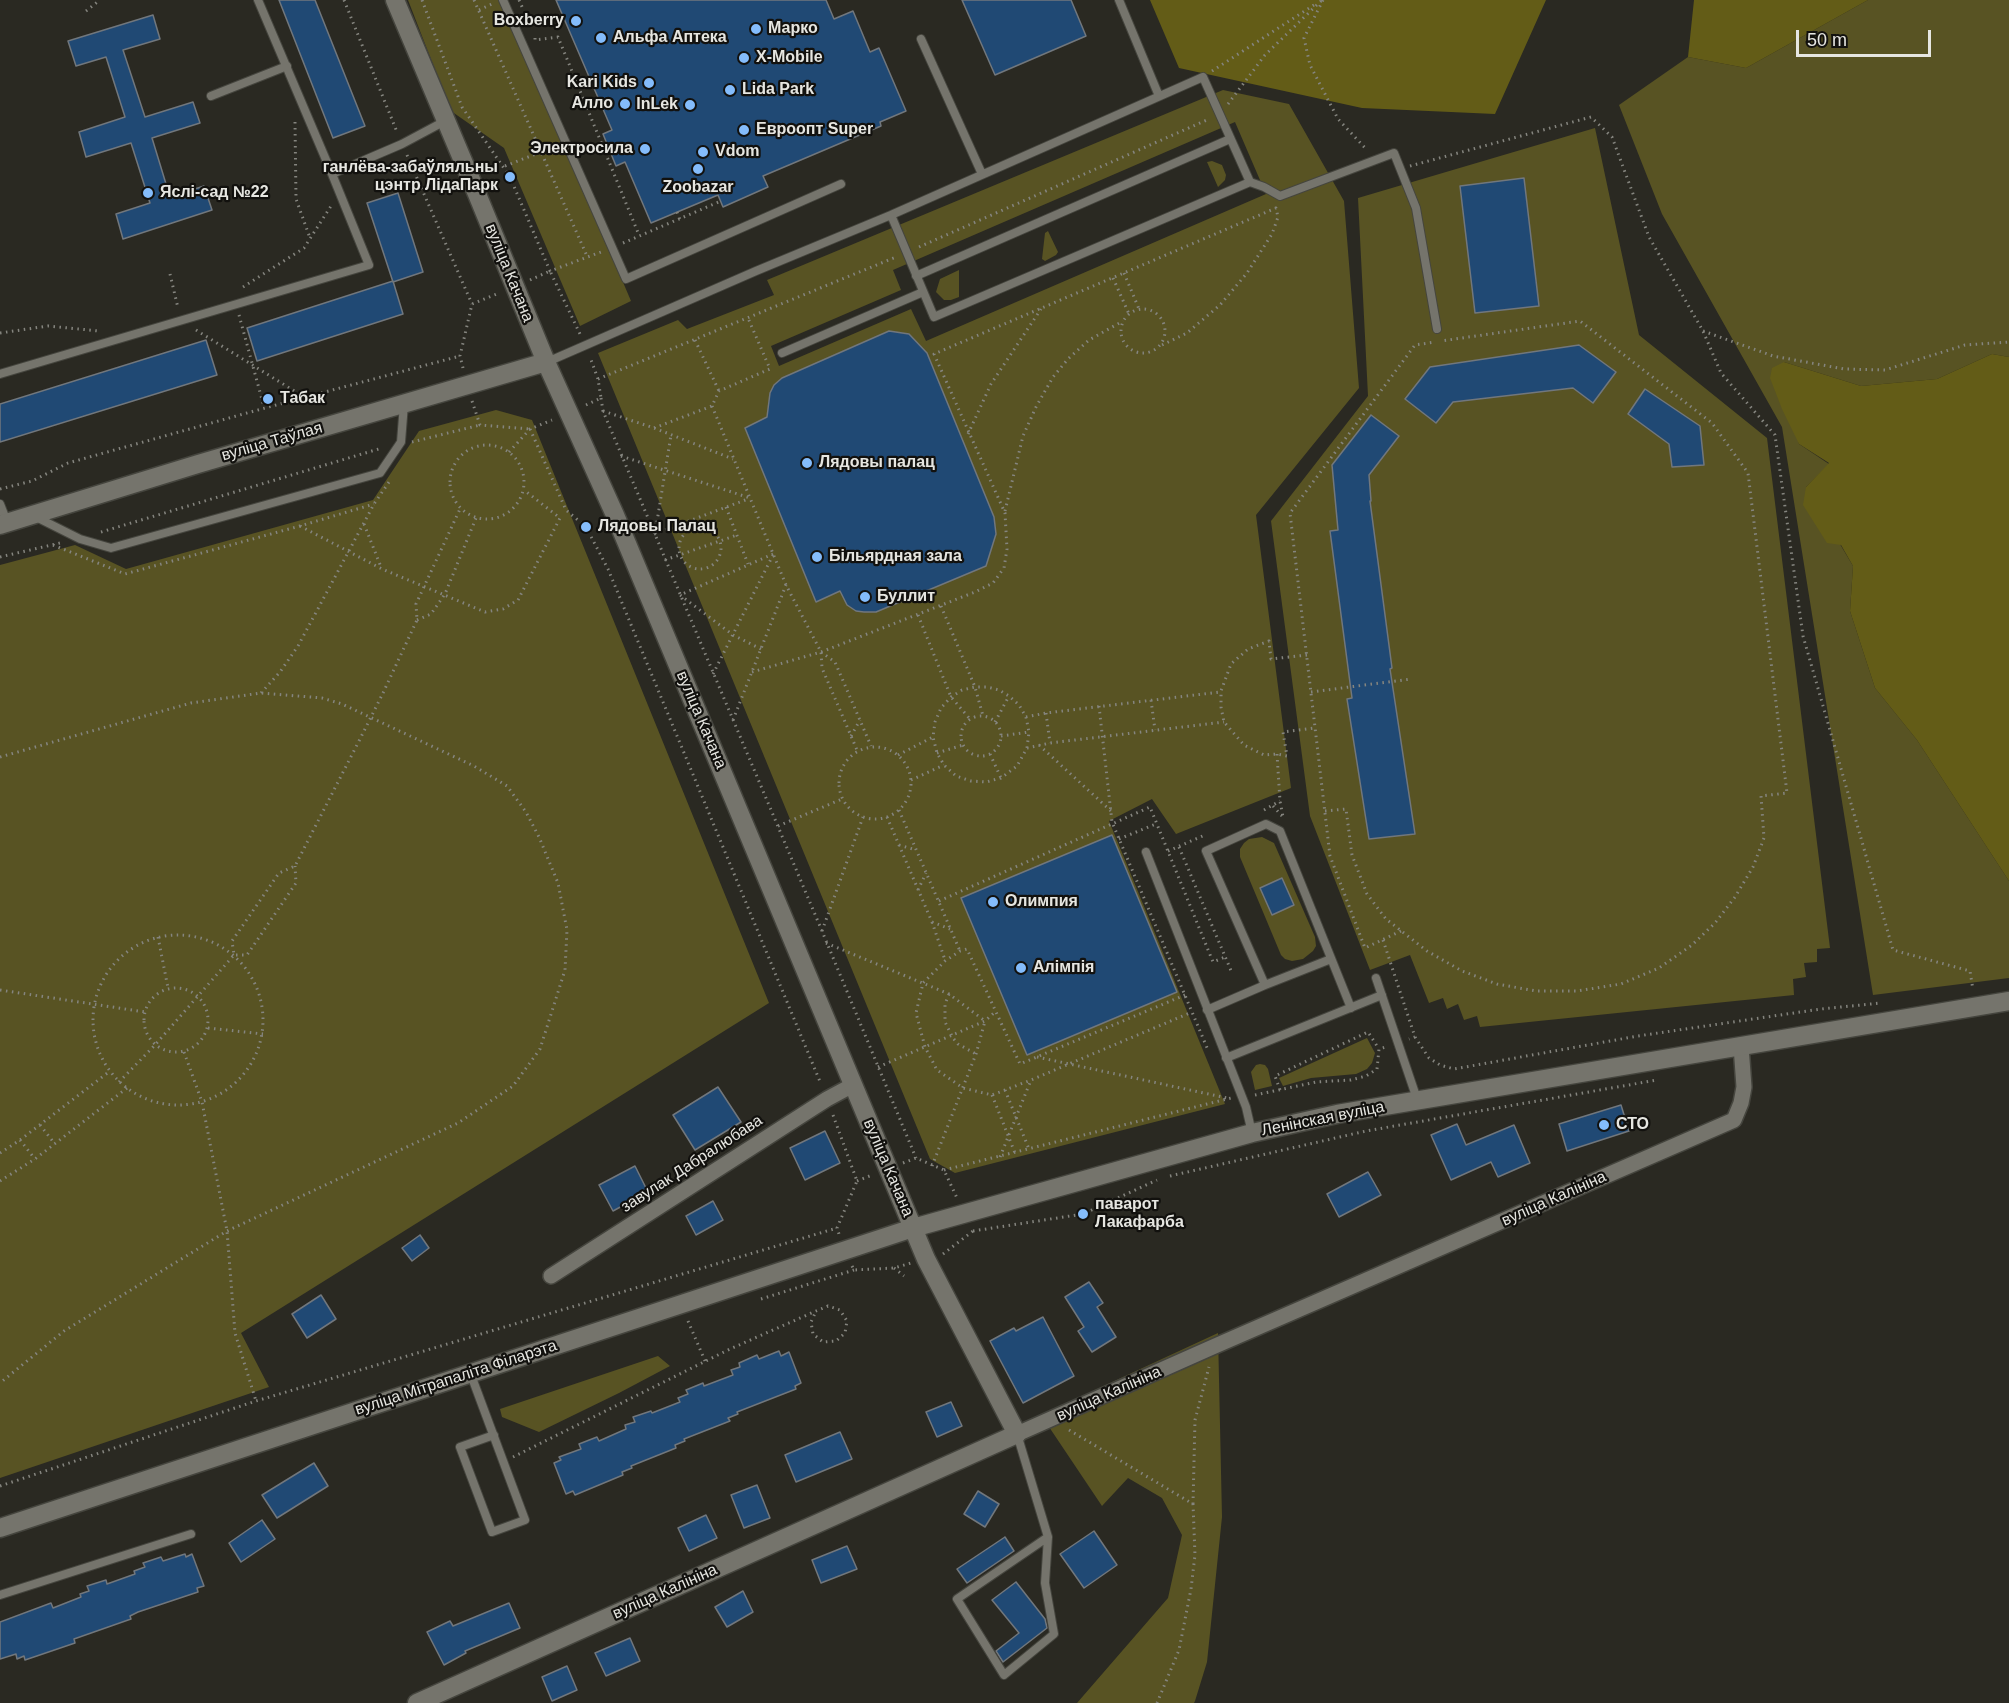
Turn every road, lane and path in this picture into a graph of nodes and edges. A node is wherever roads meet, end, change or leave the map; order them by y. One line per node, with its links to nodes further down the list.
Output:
1 (100, 0): 11 (path)
2 (258, 0): 14 (lane)
3 (395, 0): 20 (main road, вуліца Качана)
4 (422, 0): 24 (path)
5 (474, 0): 22 (path)
6 (503, 0): 29 (lane)
7 (519, 0): 10 (path)
8 (1119, 0): 17 (lane)
9 (1322, 0): 15 (path); 18 (path); 23 (path)
10 (523, 10)
11 (86, 11)
12 (531, 30): 34 (path)
13 (921, 39): 27 (lane)
14 (287, 66): 16 (lane); 26 (lane)
15 (1203, 77): 17 (lane); 18 (lane)
16 (211, 96)
17 (1159, 96): 27 (lane)
18 (1220, 115): 21 (lane)
19 (295, 120): 35 (path)
20 (446, 121): 26 (lane); 59 (main road, вуліца Качана)
21 (1230, 139): 28 (lane); 40 (lane)
22 (540, 152): 24 (path); 36 (path)
23 (1377, 160): 25 (lane); 28 (lane)
24 (505, 166): 37 (path)
25 (1400, 169): 51 (lane); 53 (path)
26 (332, 174): 30 (lane)
27 (982, 174): 33 (lane)
28 (1250, 182): 43 (lane)
29 (841, 184)
30 (340, 194): 35 (path); 44 (lane)
31 (721, 201): 32 (path)
32 (677, 212)
33 (891, 215): 40 (lane); 59 (lane)
34 (640, 236)
35 (310, 238): 42 (path)
36 (587, 256)
37 (550, 271)
38 (1124, 273): 41 (path); 46 (path); 57 (path)
39 (170, 274): 49 (path)
40 (916, 276): 43 (lane)
41 (1113, 278): 45 (path); 47 (path)
42 (239, 290)
43 (923, 292): 58 (lane)
44 (236, 304): 49 (lane); 60 (path)
45 (1042, 308): 73 (path); 73 (path)
46 (1139, 309): 47 (path); 57 (path)
47 (1129, 314): 50 (path)
48 (748, 318): 63 (path)
49 (181, 321): 60 (path); 61 (lane)
50 (1123, 321): 57 (path); 91 (path)
51 (1437, 329)
52 (103, 331): 54 (path)
53 (1703, 331): 56 (path); 199 (path)
54 (0, 333)
55 (695, 340): 63 (path)
56 (2009, 342)
57 (1160, 346)
58 (782, 353)
59 (546, 362): 62 (main road, вуліца Таўлая); 233 (main road, вуліца Качана)
60 (253, 365): 64 (path); 68 (path)
61 (0, 374)
62 (468, 386): 64 (path); 66 (main road, вуліца Таўлая); 70 (path)
63 (719, 391): 67 (path)
64 (304, 397): 68 (path)
65 (601, 398): 69 (path)
66 (404, 404): 75 (lane); 92 (main road, вуліца Таўлая)
67 (712, 406): 71 (path); 80 (path)
68 (265, 408): 83 (path)
69 (603, 411): 71 (path); 79 (path)
70 (480, 425): 72 (path); 76 (path)
71 (654, 428): 74 (path)
72 (530, 429): 78 (path); 90 (path)
73 (968, 434): 91 (path)
74 (671, 435): 80 (path); 81 (path)
75 (401, 442): 76 (path); 100 (path); 100 (lane)
76 (417, 442): 77 (path)
77 (411, 451)
78 (509, 452): 84 (path); 89 (path)
79 (621, 456): 81 (path); 98 (path)
80 (734, 460): 85 (path)
81 (665, 470): 85 (path); 98 (path)
82 (393, 477): 87 (path)
83 (0, 489)
84 (524, 490): 93 (path); 94 (path)
85 (750, 498): 88 (path); 104 (path)
86 (0, 504): 95 (lane)
87 (374, 504): 96 (path); 97 (path)
88 (726, 507): 98 (path); 99 (path)
89 (460, 508): 93 (path); 110 (path)
90 (566, 510): 94 (path); 241 (path)
91 (1005, 513): 114 (path)
92 (32, 515): 95 (main road, вуліца Таўлая); 100 (lane)
93 (476, 518): 112 (path)
94 (560, 518): 112 (path)
95 (4, 524)
96 (364, 524): 103 (path); 109 (path)
97 (300, 526): 102 (path); 103 (path)
98 (654, 534): 107 (path)
99 (737, 535): 101 (path); 108 (path)
100 (80, 539): 102 (path)
101 (720, 541): 105 (path); 105 (path); 105 (path)
102 (52, 544): 106 (path)
103 (349, 552): 109 (path); 127 (path)
104 (773, 554): 108 (path); 111 (path); 117 (path)
105 (680, 555): 107 (path)
106 (0, 556)
107 (665, 560): 113 (path)
108 (748, 565): 113 (path)
109 (381, 569): 110 (path)
110 (424, 585): 112 (path); 116 (path)
111 (786, 585): 118 (path); 119 (path)
112 (445, 594): 116 (path)
113 (680, 596): 117 (path); 122 (path)
114 (941, 606): 115 (path); 124 (path)
115 (918, 615): 119 (path); 129 (path)
116 (417, 620): 176 (path, bridge)
117 (733, 635): 118 (path); 122 (path)
118 (761, 649): 121 (path)
119 (821, 652): 121 (path); 137 (path); 143 (path)
120 (1307, 655): 125 (path); 126 (path); 183 (path)
121 (752, 672): 136 (path)
122 (713, 674): 136 (path)
123 (1411, 679): 126 (path)
124 (975, 687): 128 (path); 129 (path); 133 (path)
125 (1221, 692): 130 (path); 139 (path)
126 (1311, 692): 140 (path)
127 (261, 693): 157 (path); 261 (path)
128 (1010, 696): 134 (path); 138 (path)
129 (951, 697): 135 (path); 145 (path)
130 (1151, 700): 131 (path); 141 (path)
131 (1099, 706): 132 (path); 146 (path)
132 (1046, 713): 134 (path); 147 (path)
133 (982, 716): 135 (path); 138 (path)
134 (1026, 717): 142 (path)
135 (970, 719): 148 (path)
136 (733, 720): 170 (path)
137 (860, 720): 143 (path); 150 (path)
138 (995, 722): 144 (path)
139 (1224, 722): 141 (path); 155 (path)
140 (1315, 728): 155 (path); 164 (path)
141 (1155, 730): 146 (path)
142 (1029, 732): 144 (path); 151 (path)
143 (851, 736): 152 (path)
144 (1001, 736): 154 (path)
145 (933, 737): 153 (path); 156 (path)
146 (1103, 737): 147 (path); 165 (path)
147 (1050, 743): 149 (path)
148 (963, 745): 153 (path); 154 (path)
149 (1039, 745): 151 (path); 165 (path)
150 (871, 746): 152 (path); 156 (path)
151 (1027, 748): 159 (path)
152 (858, 750): 161 (path)
153 (937, 753): 158 (path)
154 (990, 754): 159 (path)
155 (1277, 754): 162 (path)
156 (898, 755): 160 (path)
157 (0, 756)
158 (944, 765): 159 (path); 160 (path)
159 (1001, 778)
160 (911, 780): 163 (path)
161 (842, 799): 166 (path); 170 (path)
162 (1273, 806)
163 (899, 810): 167 (path); 174 (path)
164 (1325, 811): 183 (path); 185 (path)
165 (1111, 812): 168 (path)
166 (863, 817): 167 (path); 182 (path)
167 (887, 817): 172 (path)
168 (1112, 822): 169 (path); 171 (path); 179 (path)
169 (1157, 824): 171 (path); 189 (path)
170 (778, 826): 182 (path)
171 (1119, 839): 201 (path)
172 (899, 845): 174 (path); 178 (path)
173 (1179, 847): 189 (path)
174 (916, 850): 177 (path)
175 (1146, 852): 208 (lane)
176 (295, 866): 188 (path); 188 (path)
177 (926, 873): 178 (path); 179 (path)
178 (918, 890): 180 (path)
179 (939, 901): 181 (path)
180 (932, 922): 181 (path); 191 (path)
181 (951, 929): 187 (path)
182 (822, 931): 186 (path)
183 (1401, 931): 185 (path)
184 (158, 937): 188 (path); 197 (path); 206 (path)
185 (1383, 940): 192 (path)
186 (826, 942): 195 (path); 228 (path)
187 (960, 951): 191 (path); 210 (path)
188 (234, 955): 203 (path); 214 (path)
189 (1225, 957): 193 (path)
190 (1331, 958): 196 (lane); 196 (lane); 207 (lane)
191 (945, 961): 195 (path)
192 (1393, 970): 194 (path); 216 (path)
193 (1232, 973)
194 (1376, 978): 202 (lane)
195 (923, 983): 200 (path); 220 (path)
196 (1265, 985): 208 (lane)
197 (168, 989): 203 (path); 209 (path)
198 (0, 990): 206 (path)
199 (1982, 992)
200 (949, 994): 212 (path); 215 (path)
201 (1185, 995): 211 (path); 224 (path)
202 (1382, 995): 207 (lane); 217 (lane)
203 (198, 996): 213 (path); 218 (path)
204 (2009, 1001): 219 (main road, Ленінская вуліца)
205 (1891, 1002): 216 (path)
206 (94, 1005): 209 (path); 229 (path)
207 (1351, 1008): 226 (lane)
208 (1207, 1010): 226 (lane)
209 (145, 1011): 218 (path)
210 (996, 1011): 212 (path); 224 (path)
211 (1192, 1012): 225 (path); 227 (path)
212 (985, 1021): 215 (path); 223 (path)
213 (208, 1028): 214 (path); 222 (path)
214 (263, 1035): 244 (path)
215 (951, 1036): 220 (path); 223 (path)
216 (1415, 1037): 217 (path)
217 (1398, 1043): 221 (path); 243 (lane)
218 (155, 1045): 222 (path); 232 (path)
219 (1741, 1046): 243 (main road, Ленінская вуліца); 268 (street, вуліца Калініна)
220 (925, 1047): 228 (path); 235 (path)
221 (1379, 1049): 238 (path); 238 (path)
222 (184, 1052): 244 (path)
223 (976, 1054): 235 (path)
224 (1036, 1056): 227 (path)
225 (1210, 1056)
226 (1226, 1058): 240 (lane)
227 (1070, 1064): 230 (path); 242 (path)
228 (878, 1067): 255 (path)
229 (110, 1071): 232 (path); 246 (path)
230 (1031, 1080): 237 (path); 245 (path)
231 (1660, 1080): 262 (path)
232 (119, 1082): 234 (path)
233 (853, 1085): 241 (street, завулак Дабралюбава); 260 (main road, вуліца Качана)
234 (127, 1088): 244 (path); 250 (path)
235 (963, 1088): 239 (path); 257 (path)
236 (1224, 1088): 242 (path)
237 (1005, 1090): 239 (path); 245 (path)
238 (1280, 1090): 240 (path)
239 (992, 1095): 248 (path)
240 (1241, 1097): 242 (path); 247 (lane)
241 (827, 1099): 264 (street, завулак Дабралюбава); 272 (path)
242 (1229, 1099): 251 (path)
243 (1418, 1100): 247 (main road, Ленінская вуліца)
244 (202, 1102): 261 (path)
245 (1016, 1117): 248 (path); 251 (path)
246 (40, 1125): 249 (path); 250 (path)
247 (1252, 1133): 260 (main road, Ленінская вуліца)
248 (1008, 1137): 253 (path); 254 (path)
249 (20, 1140): 252 (path); 256 (path)
250 (55, 1144): 256 (path)
251 (1029, 1149): 253 (path)
252 (0, 1153)
253 (1015, 1153): 254 (path)
254 (1000, 1157): 258 (path)
255 (916, 1158)
256 (35, 1159): 259 (path)
257 (932, 1166)
258 (944, 1170)
259 (0, 1181)
260 (913, 1228): 270 (main road, вуліца Мітрапаліта Філарэта); 274 (main road, вуліца Качана)
261 (227, 1231): 271 (path); 272 (path)
262 (973, 1231)
263 (894, 1268): 265 (path)
264 (552, 1276)
265 (904, 1276)
266 (816, 1311): 266 (path); 269 (path)
267 (688, 1321): 269 (path)
268 (1215, 1346): 273 (street, вуліца Калініна); 278 (path)
269 (705, 1362): 276 (path)
270 (471, 1373): 275 (lane); 279 (main road, вуліца Мітрапаліта Філарэта)
271 (0, 1383)
272 (256, 1401): 277 (path)
273 (1053, 1419): 274 (street, вуліца Калініна); 278 (path)
274 (1017, 1434): 281 (lane); 283 (main road, вуліца Калініна)
275 (494, 1435): 276 (lane); 276 (lane)
276 (503, 1461)
277 (0, 1486)
278 (1193, 1504): 284 (path)
279 (0, 1528)
280 (191, 1534): 282 (lane)
281 (1048, 1537): 281 (lane)
282 (0, 1595)
283 (417, 1703)
284 (1157, 1703)

